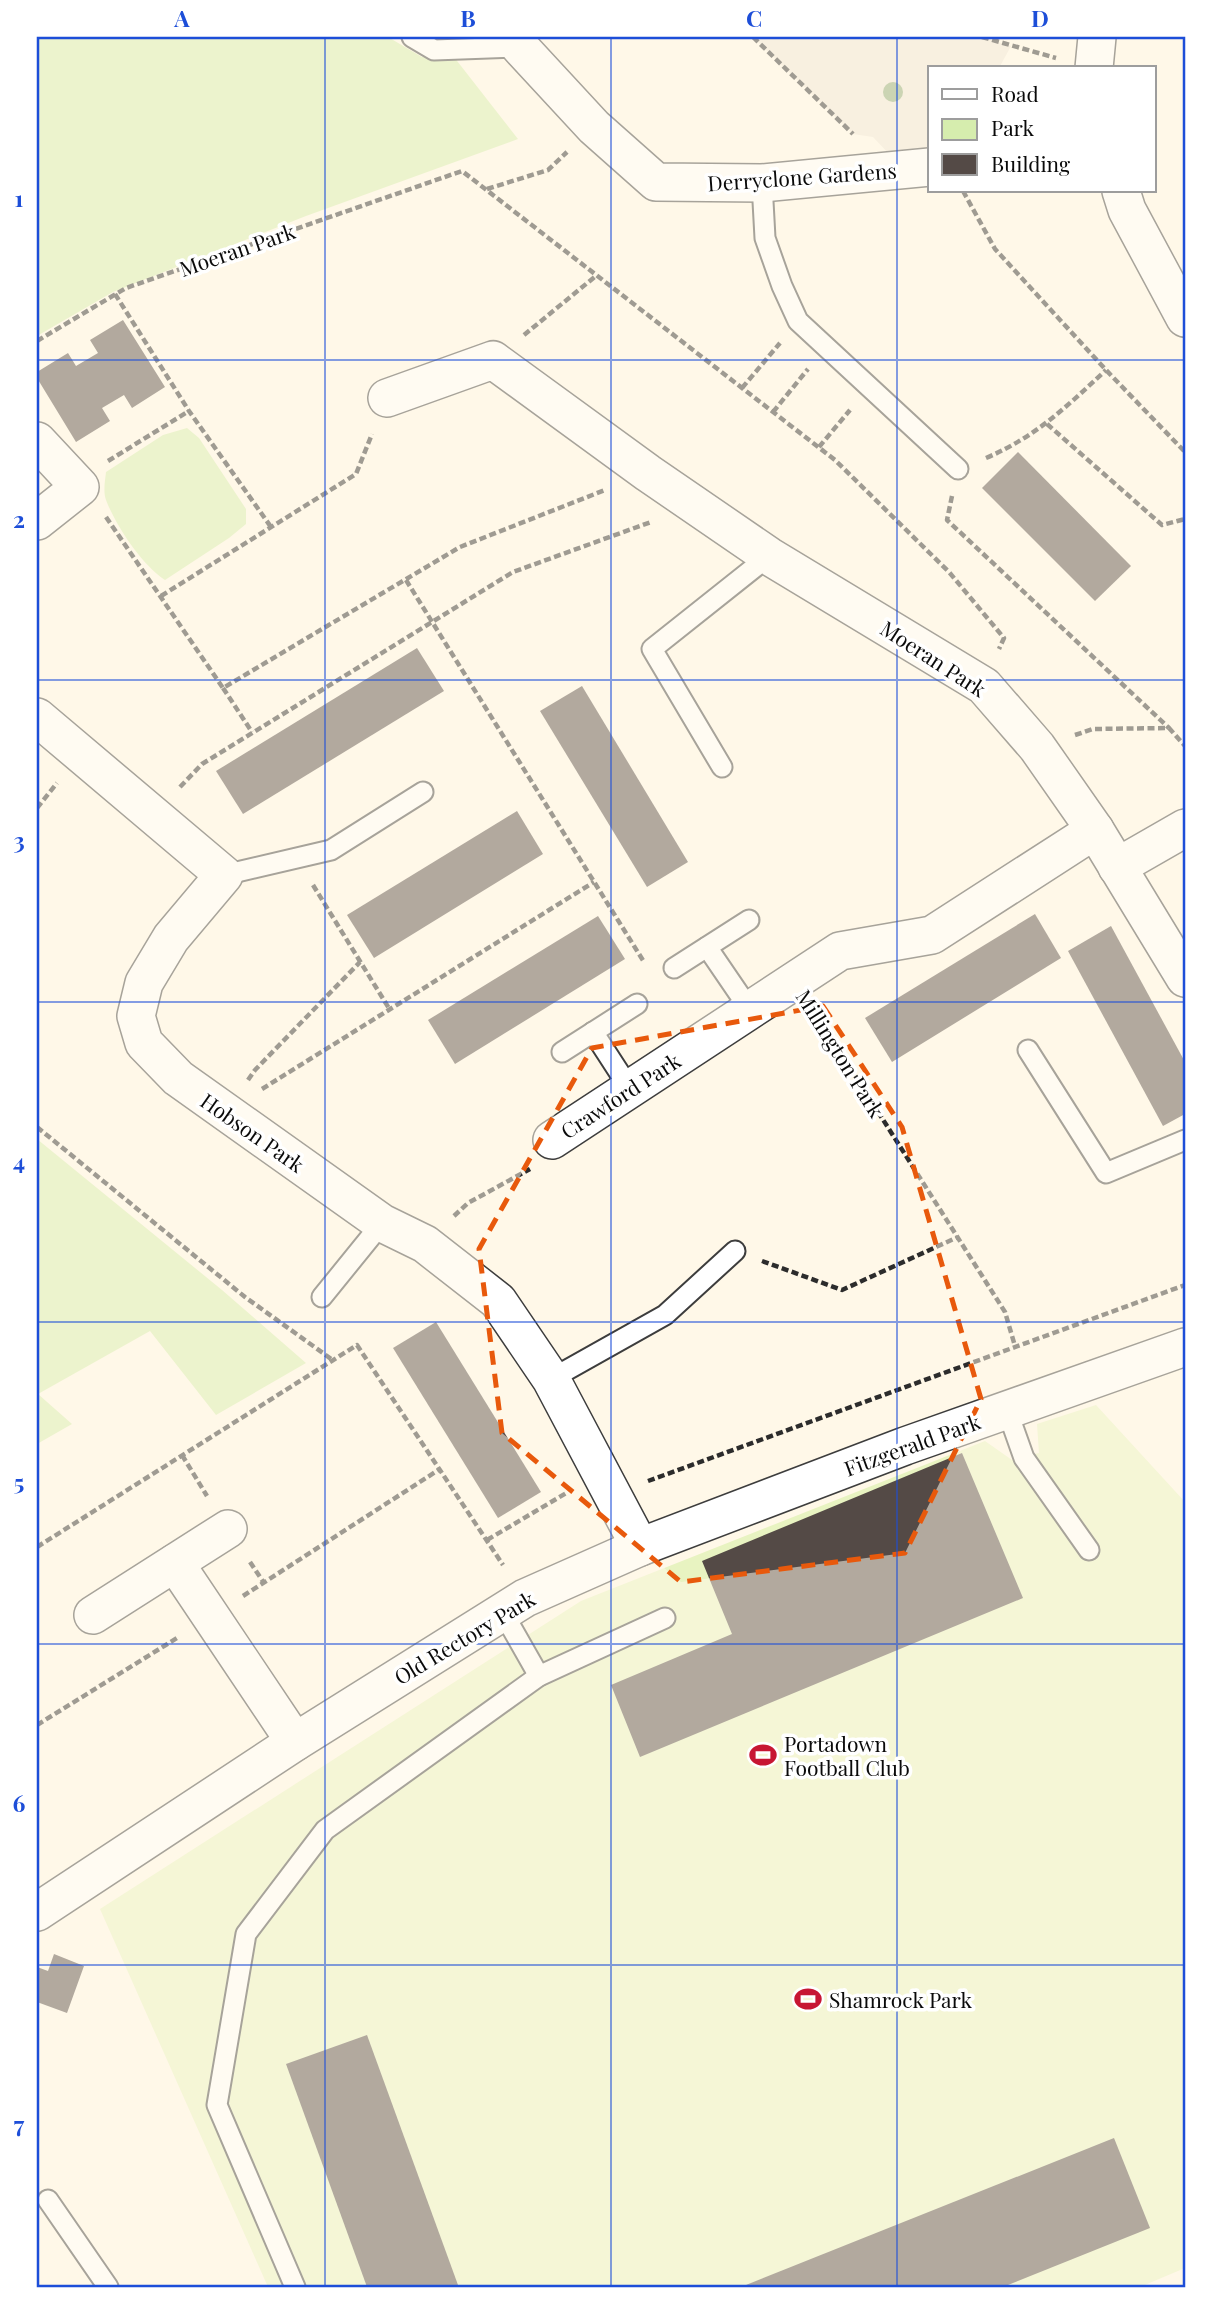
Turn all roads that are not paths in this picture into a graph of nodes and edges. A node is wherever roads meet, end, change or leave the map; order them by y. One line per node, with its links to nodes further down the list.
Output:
1 (412, 37): 3 (lane)
2 (1097, 37): 4 (street)
3 (520, 47): 6 (street, Derryclone Gardens)
4 (1094, 66)
5 (928, 167): 6 (street, Derryclone Gardens)
6 (762, 183): 11 (lane)
7 (1121, 192): 8 (street)
8 (1185, 318)
9 (387, 398): 13 (street, Moeran Park)
10 (37, 441): 12 (street)
11 (958, 469)
12 (37, 521)
13 (769, 556): 15 (lane); 18 (street, Moeran Park)
14 (37, 717): 20 (street)
15 (722, 767)
16 (423, 792): 20 (lane)
17 (1185, 828): 19 (street)
18 (1095, 830): 19 (street, Moeran Park); 25 (street, Millington Park)
19 (1117, 867): 24 (street)
20 (224, 875): 34 (street, Hobson Park)
21 (749, 920): 22 (lane)
22 (707, 947): 23 (lane); 27 (lane)
23 (674, 968)
24 (1185, 978)
25 (795, 980): 27 (street, Crawford Park)
26 (637, 1004): 28 (lane)
27 (750, 1010): 31 (street, Crawford Park)
28 (593, 1032): 30 (lane); 31 (lane)
29 (1028, 1050): 33 (lane)
30 (562, 1052)
31 (630, 1089): 32 (street, Crawford Park)
32 (552, 1140)
33 (1185, 1140)
34 (382, 1223): 36 (lane); 38 (street, Hobson Park)
35 (735, 1251): 38 (lane)
36 (322, 1297)
37 (1185, 1347): 39 (street, Fitzgerald Park)
38 (551, 1379): 41 (street, Hobson Park)
39 (1007, 1410): 41 (street, Fitzgerald Park); 42 (lane)
40 (228, 1529): 43 (street)
41 (640, 1547): 44 (street, Old Rectory Park)
42 (1089, 1550)
43 (174, 1563): 45 (street); 48 (street)
44 (514, 1604): 47 (lane); 48 (street, Old Rectory Park)
45 (93, 1615)
46 (665, 1618): 47 (lane)
47 (539, 1676): 52 (lane)
48 (295, 1742): 49 (street, Old Rectory Park)
49 (37, 1912)
50 (48, 2200): 51 (lane)
51 (108, 2287)
52 (295, 2287)

